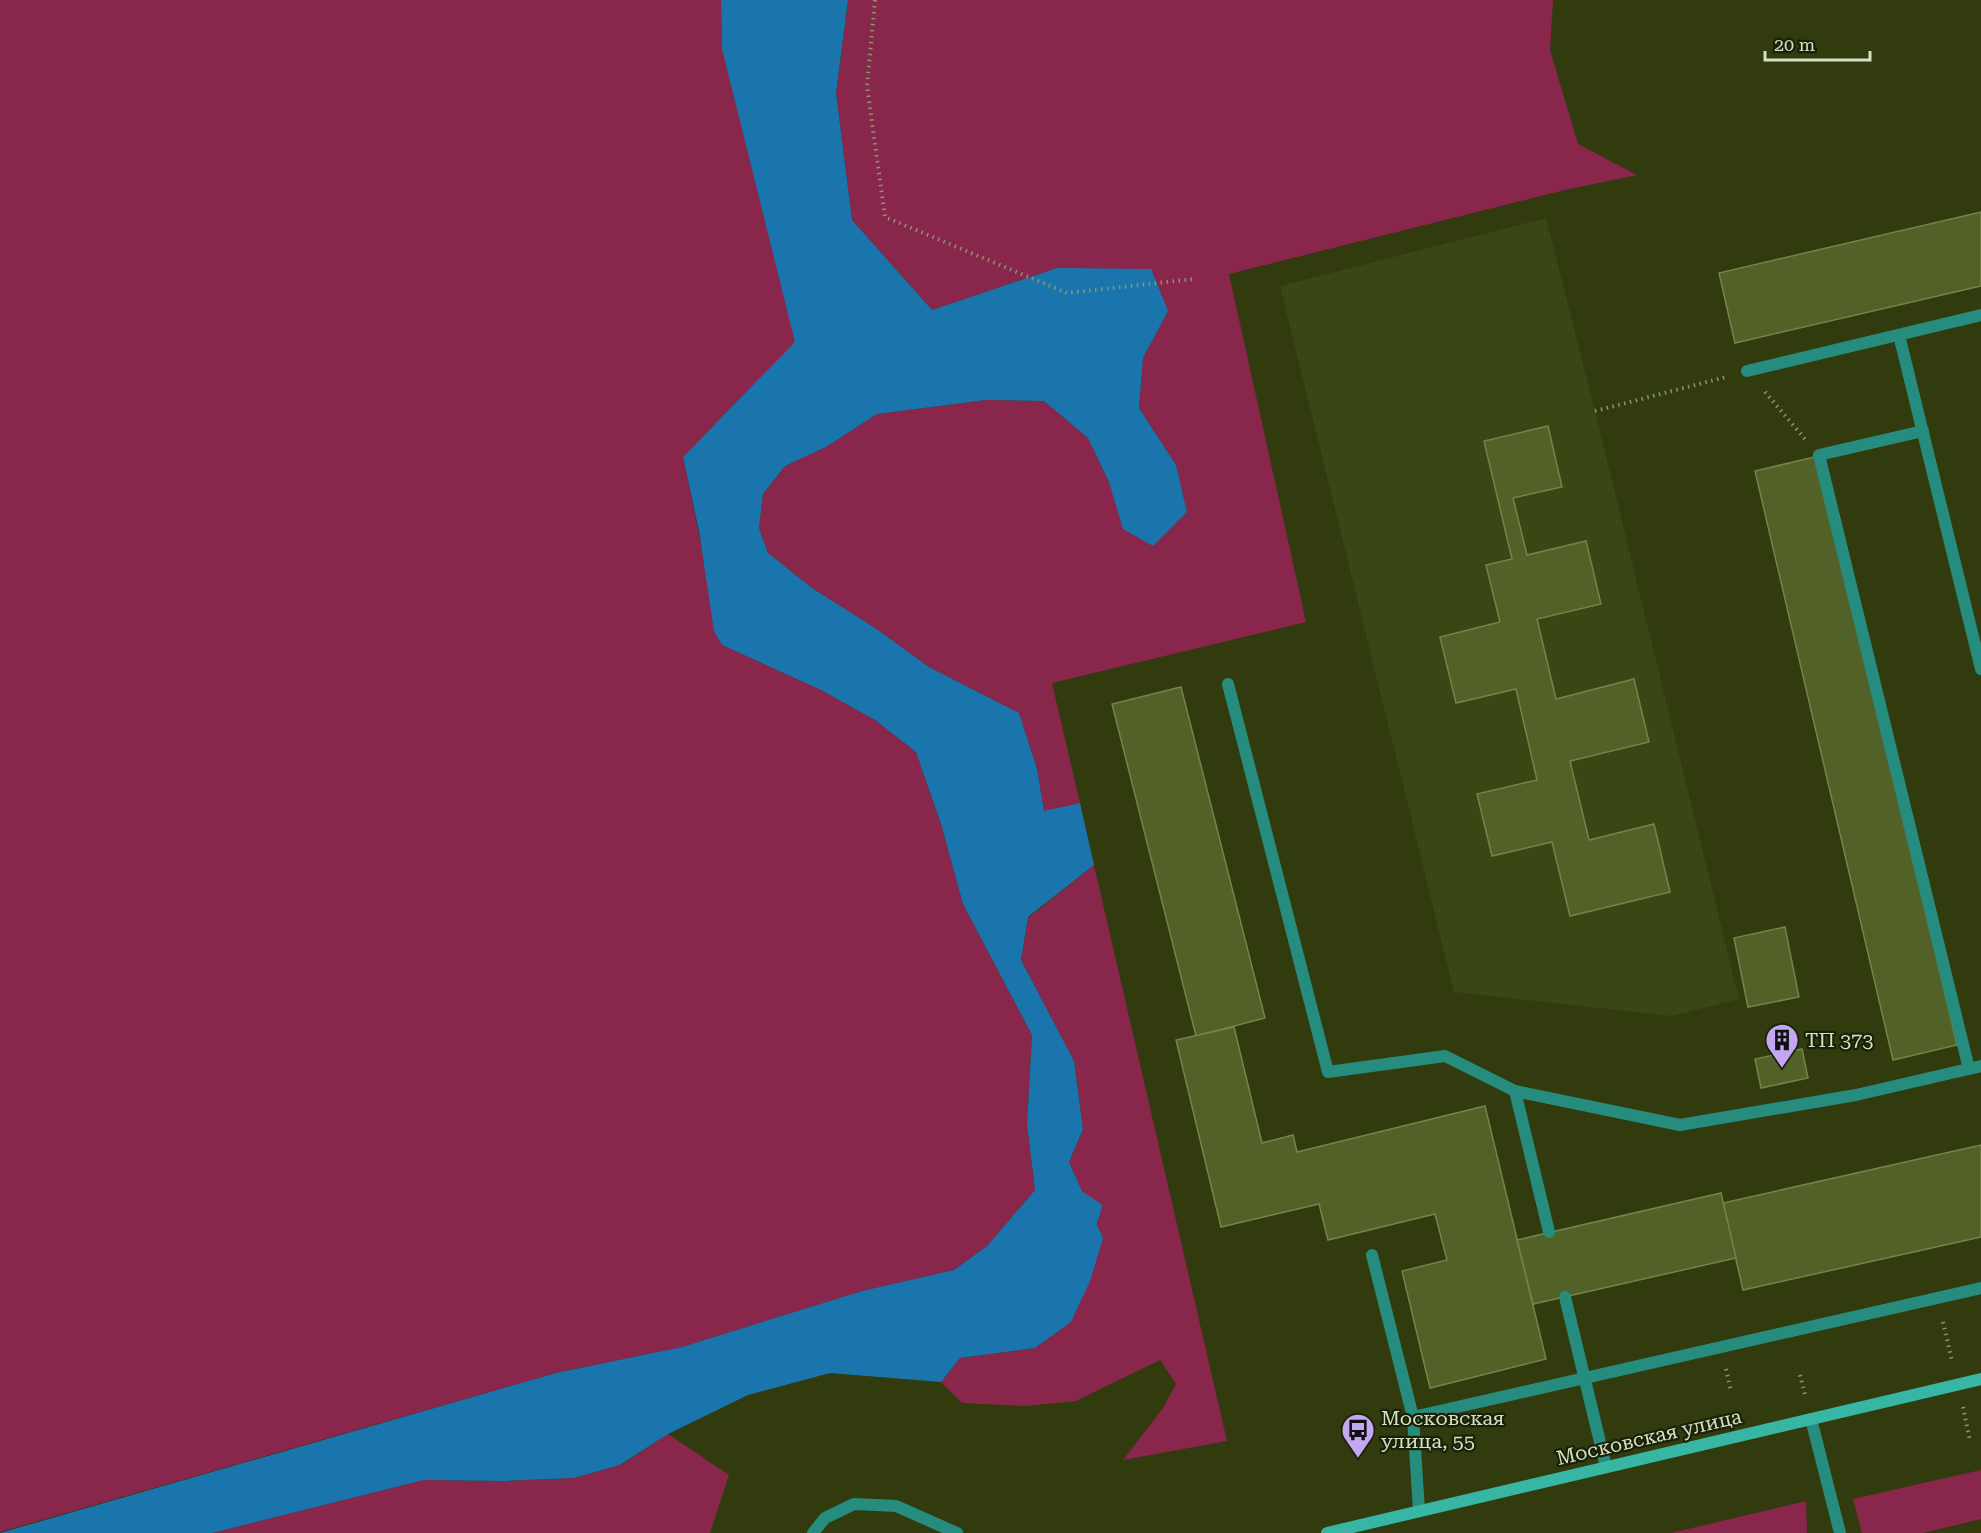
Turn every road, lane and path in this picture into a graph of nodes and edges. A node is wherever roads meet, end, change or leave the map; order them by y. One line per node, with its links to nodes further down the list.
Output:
1 (875, 0): 2 (path)
2 (1194, 279)
3 (1981, 315): 4 (lane)
4 (1899, 335): 5 (lane); 7 (lane)
5 (1747, 371): 6 (path); 8 (path)
6 (1596, 411)
7 (1923, 431): 8 (lane); 9 (lane)
8 (1819, 455): 11 (lane)
9 (1981, 669)
10 (1228, 684): 12 (lane)
11 (1975, 1067): 12 (lane)
12 (1515, 1091): 13 (lane)
13 (1549, 1232)
14 (1372, 1255): 19 (lane)
15 (1981, 1288): 17 (lane)
16 (1565, 1297): 17 (lane)
17 (1585, 1379): 19 (lane); 21 (lane)
18 (1981, 1379): 20 (main road, Московская улица)
19 (1413, 1417): 22 (lane)
20 (1811, 1419): 21 (main road, Московская улица); 26 (lane)
21 (1606, 1467): 22 (main road, Московская улица)
22 (1419, 1512): 25 (main road, Московская улица)
23 (813, 1533): 24 (lane)
24 (957, 1533)
25 (1327, 1533)
26 (1840, 1533)

